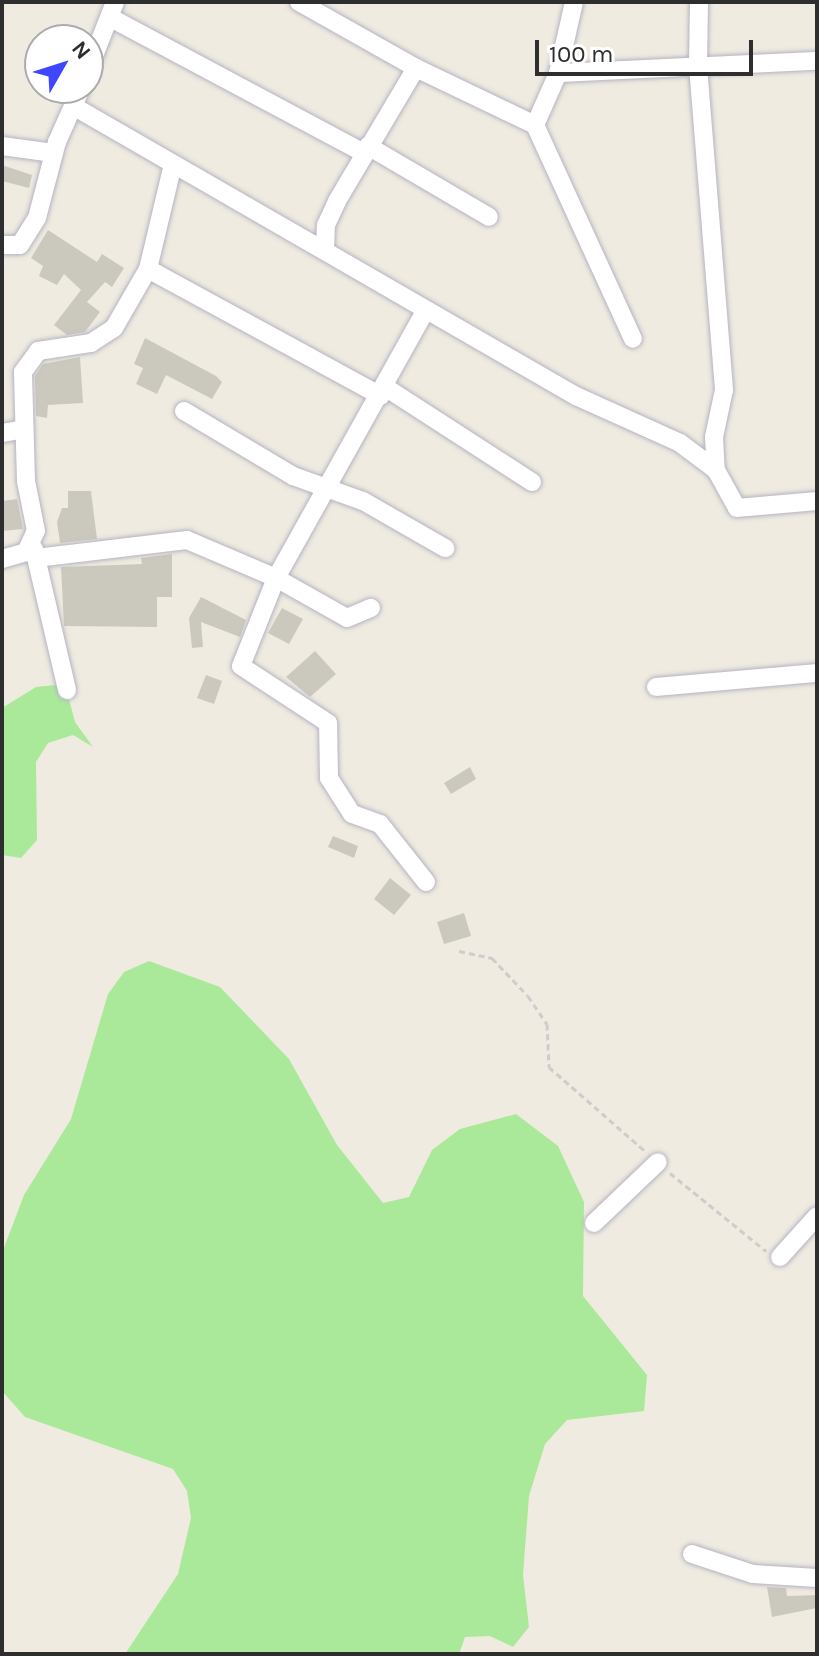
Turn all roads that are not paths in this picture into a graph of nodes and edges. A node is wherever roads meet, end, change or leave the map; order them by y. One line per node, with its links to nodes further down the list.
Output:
1 (299, 2): 8 (street)
2 (574, 2): 9 (street)
3 (699, 2): 7 (street)
4 (113, 10): 5 (street); 14 (street)
5 (104, 32)
6 (817, 61): 7 (street)
7 (698, 66): 9 (street); 27 (street)
8 (416, 68): 12 (street); 14 (street)
9 (558, 73): 12 (street)
10 (74, 104): 15 (street)
11 (86, 104): 16 (street)
12 (535, 125): 22 (street)
13 (2, 146): 15 (street)
14 (366, 150): 17 (street); 19 (street)
15 (54, 153): 18 (street)
16 (172, 168): 19 (street); 20 (street)
17 (489, 217)
18 (2, 245)
19 (325, 251): 21 (street)
20 (148, 269): 23 (street); 25 (street)
21 (426, 310): 23 (street); 27 (street)
22 (633, 339)
23 (383, 391): 28 (street); 29 (street)
24 (184, 411): 29 (street)
25 (24, 429): 26 (street); 32 (street)
26 (2, 433)
27 (716, 470): 30 (street)
28 (532, 482)
29 (329, 488): 31 (street); 34 (street)
30 (817, 501)
31 (445, 548)
32 (35, 552): 33 (street); 34 (street); 38 (street)
33 (2, 559)
34 (276, 578): 35 (street); 39 (street)
35 (371, 608)
36 (817, 673): 37 (street)
37 (656, 687)
38 (67, 690)
39 (426, 882)
40 (658, 1162): 42 (street)
41 (817, 1216): 43 (street)
42 (594, 1223)
43 (780, 1257)
44 (692, 1554): 45 (street)
45 (817, 1578)

